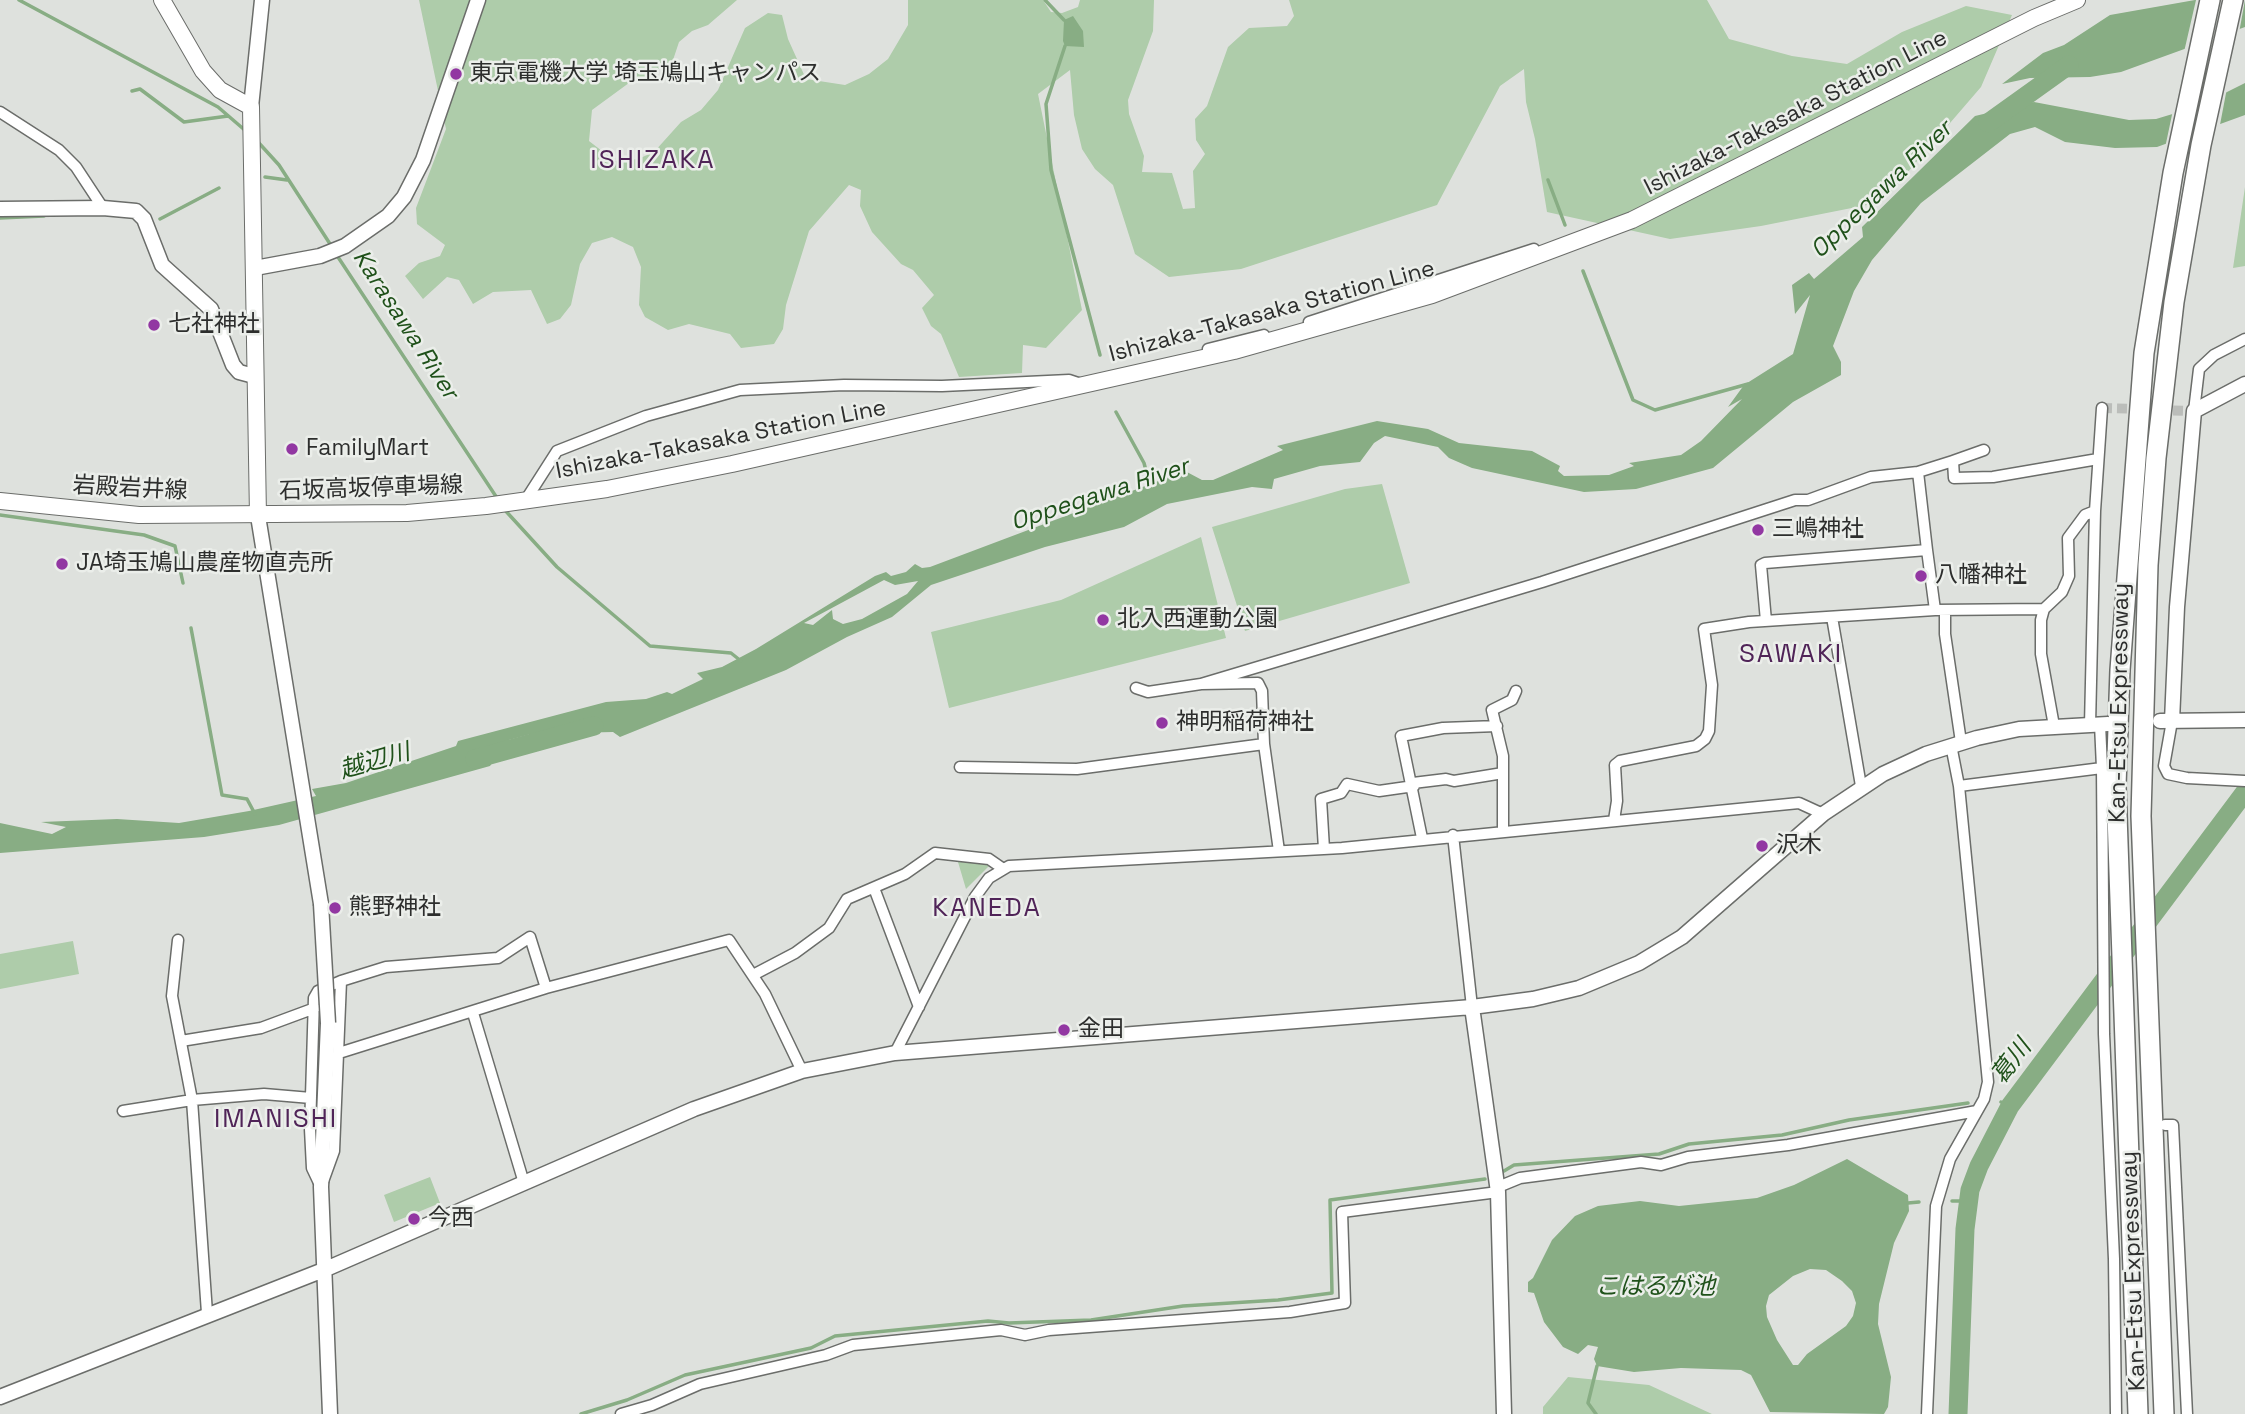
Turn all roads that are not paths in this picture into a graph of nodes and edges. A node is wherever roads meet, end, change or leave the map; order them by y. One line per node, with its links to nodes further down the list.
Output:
1 (162, 0): 8 (main road)
2 (262, 0): 8 (street)
3 (478, 0): 11 (street)
4 (2077, 0): 15 (main road, Ishizaka-Takasaka Station Line)
5 (2210, 0): 86 (highway, Kan-Etsu Expressway)
6 (2233, 0): 87 (highway, Kan-Etsu Expressway)
7 (0, 112): 9 (street)
8 (251, 113): 11 (main road)
9 (103, 208): 10 (street); 13 (street)
10 (0, 209)
11 (255, 268): 13 (main road)
12 (2245, 339): 17 (street)
13 (254, 376): 26 (main road)
14 (2245, 384): 17 (street)
15 (1091, 385): 23 (main road, Ishizaka-Takasaka Station Line); 23 (street)
16 (2102, 408): 19 (street)
17 (2194, 411): 36 (street)
18 (1984, 450): 20 (street)
19 (2098, 458): 20 (street); 25 (street)
20 (1953, 461): 21 (street)
21 (1918, 472): 27 (street); 32 (street)
22 (0, 501): 26 (main road, 岩殿岩井線)
23 (518, 502): 24 (main road, Ishizaka-Takasaka Station Line)
24 (486, 506): 26 (main road, 石坂高坂停車場線)
25 (2095, 510): 28 (street); 37 (street)
26 (258, 516): 76 (street, bridge)
27 (1927, 550): 29 (street); 31 (street)
28 (2043, 609): 29 (street); 39 (street)
29 (1940, 610): 30 (street); 40 (street)
30 (1832, 617): 31 (street); 47 (street)
31 (1766, 621): 50 (street)
32 (1201, 684): 33 (street); 41 (street)
33 (1136, 688)
34 (1516, 691): 38 (street)
35 (2245, 720): 36 (street)
36 (2166, 721): 45 (street)
37 (2099, 724): 39 (street); 43 (street)
38 (1497, 726): 44 (street); 46 (street)
39 (2054, 726): 40 (street)
40 (1956, 743): 47 (street); 48 (street)
41 (1264, 744): 42 (street); 55 (street)
42 (960, 768)
43 (2102, 768): 48 (street); 85 (street)
44 (1503, 774): 46 (street); 51 (street)
45 (2245, 781)
46 (1413, 785): 53 (street); 54 (street)
47 (1861, 786): 49 (street)
48 (1959, 786): 73 (street)
49 (1824, 814): 50 (street); 63 (street)
50 (1614, 821): 51 (street)
51 (1503, 831): 52 (street)
52 (1453, 835): 53 (street); 63 (street)
53 (1422, 838): 54 (street)
54 (1324, 849): 55 (street)
55 (1279, 851): 56 (street)
56 (1002, 868): 57 (street); 62 (street)
57 (874, 888): 59 (street); 62 (street)
58 (178, 940): 66 (street)
59 (753, 975): 61 (street); 69 (street)
60 (341, 981): 61 (street); 64 (street); 67 (street)
61 (546, 988): 65 (street)
62 (919, 1007): 68 (street)
63 (1472, 1007): 68 (street); 77 (street)
64 (315, 1009): 66 (street); 70 (street)
65 (473, 1013): 67 (street); 75 (street)
66 (181, 1041): 71 (street)
67 (339, 1053): 76 (street)
68 (895, 1053): 69 (street)
69 (802, 1071): 75 (street)
70 (311, 1098): 71 (street); 76 (street)
71 (192, 1100): 72 (street); 79 (street)
72 (123, 1111)
73 (1977, 1111): 77 (street); 84 (street)
74 (2165, 1125): 88 (street)
75 (524, 1183): 78 (street)
76 (321, 1187): 78 (street)
77 (1498, 1189): 82 (street); 83 (street)
78 (326, 1269): 79 (street); 81 (street)
79 (207, 1313): 80 (street)
80 (0, 1397)
81 (330, 1414)
82 (621, 1414)
83 (1504, 1414)
84 (1927, 1414)
85 (2116, 1414)
86 (2138, 1414)
87 (2164, 1414)
88 (2187, 1414)

